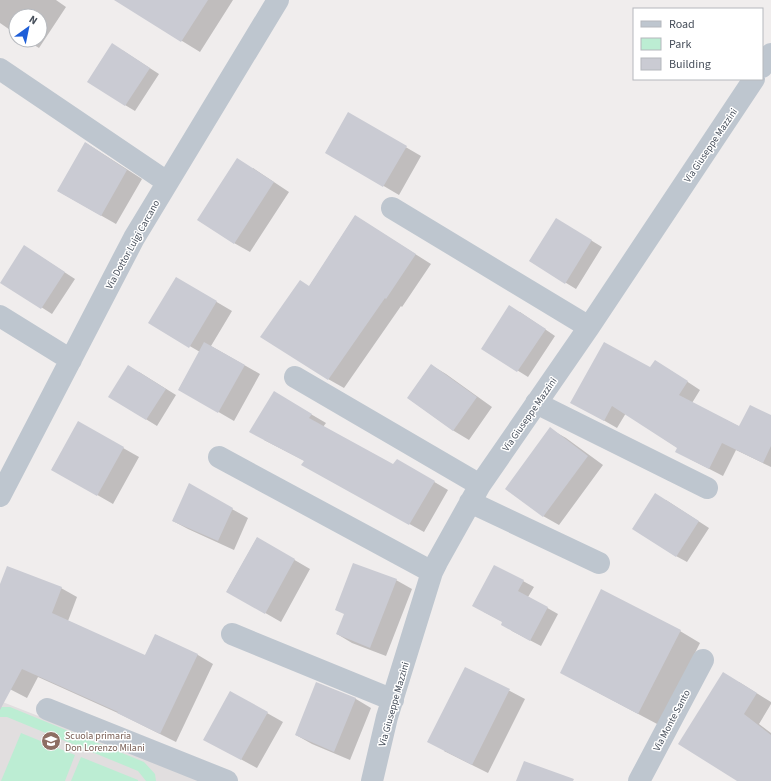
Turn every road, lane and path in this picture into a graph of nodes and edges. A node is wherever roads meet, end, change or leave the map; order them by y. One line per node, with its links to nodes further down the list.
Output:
1 (278, 0): 6 (street, Via Dottor Luigi Carcano)
2 (771, 54): 3 (street)
3 (763, 66)
4 (0, 69): 6 (street)
5 (753, 80): 9 (street, Via Giuseppe Mazzini)
6 (167, 182): 10 (street, Via Dottor Luigi Carcano)
7 (392, 208): 9 (street)
8 (0, 316): 10 (street)
9 (589, 327): 12 (street, Via Giuseppe Mazzini)
10 (70, 360): 16 (street, Via Dottor Luigi Carcano)
11 (295, 377): 15 (street)
12 (536, 403): 14 (street); 15 (street, Via Giuseppe Mazzini)
13 (219, 457): 18 (street)
14 (707, 488)
15 (475, 494): 17 (street); 18 (street, Via Giuseppe Mazzini)
16 (0, 496)
17 (599, 563)
18 (432, 572): 21 (street, Via Giuseppe Mazzini)
19 (232, 634): 21 (street)
20 (703, 660): 25 (street, Via Monte Santo)
21 (393, 700): 24 (street, Via Giuseppe Mazzini)
22 (47, 709): 23 (street)
23 (228, 781)
24 (372, 781)
25 (640, 781)

